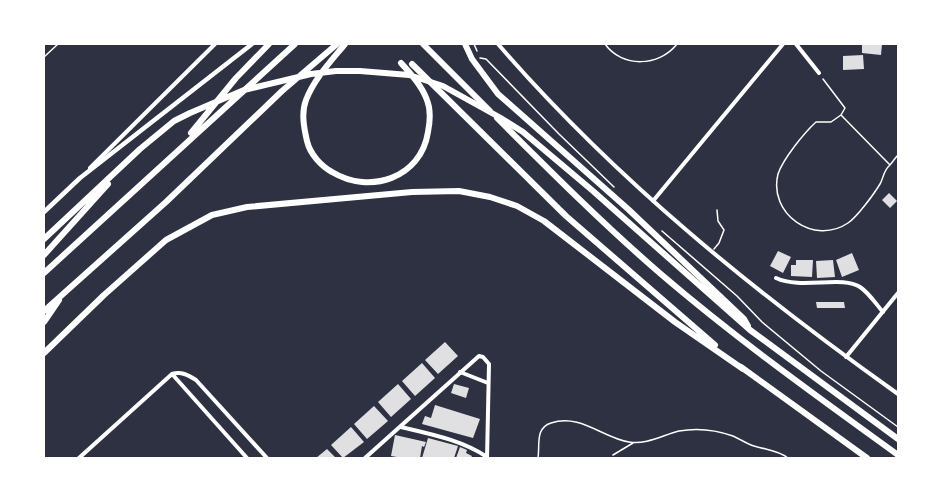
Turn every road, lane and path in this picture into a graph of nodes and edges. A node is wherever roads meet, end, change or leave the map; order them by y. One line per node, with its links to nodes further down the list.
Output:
1 (58, 44): 16 (path)
2 (215, 44): 25 (street)
3 (252, 44): 25 (street)
4 (269, 44): 21 (main road)
5 (296, 44): 21 (main road)
6 (338, 44): 36 (main road)
7 (345, 44): 17 (main road)
8 (423, 44): 53 (main road)
9 (465, 44): 41 (main road)
10 (474, 44): 26 (path)
11 (498, 44): 27 (street)
12 (605, 44): 13 (path)
13 (677, 44)
14 (783, 44): 27 (street)
15 (796, 44): 19 (street)
16 (44, 57)
17 (401, 63)
18 (412, 64): 44 (main road)
19 (819, 73): 20 (path)
20 (840, 115): 23 (path); 23 (path)
21 (178, 149): 34 (main road)
22 (898, 157): 23 (path)
23 (890, 165)
24 (122, 167): 31 (main road); 33 (main road); 41 (main road)
25 (80, 178): 29 (street)
26 (618, 190)
27 (653, 201): 32 (street)
28 (717, 210): 32 (lane)
29 (44, 212)
30 (660, 228): 50 (path)
31 (44, 239)
32 (711, 252): 43 (street)
33 (44, 255)
34 (44, 273)
35 (776, 278): 39 (street)
36 (66, 290): 38 (main road); 40 (main road)
37 (898, 293): 39 (street)
38 (44, 311)
39 (883, 312): 43 (street)
40 (44, 322)
41 (750, 330): 51 (main road)
42 (44, 353): 44 (main road)
43 (846, 357): 48 (street)
44 (743, 369): 62 (main road)
45 (460, 372): 47 (street); 47 (street); 49 (street)
46 (172, 374): 56 (street); 57 (street); 58 (street)
47 (488, 383): 55 (street)
48 (898, 394)
49 (400, 427): 55 (street); 59 (street)
50 (898, 428)
51 (898, 439)
52 (633, 443): 54 (path); 60 (path); 61 (path)
53 (898, 454)
54 (613, 455)
55 (487, 458)
56 (79, 459)
57 (247, 459)
58 (267, 459)
59 (364, 459)
60 (538, 459)
61 (788, 459)
62 (867, 459)

